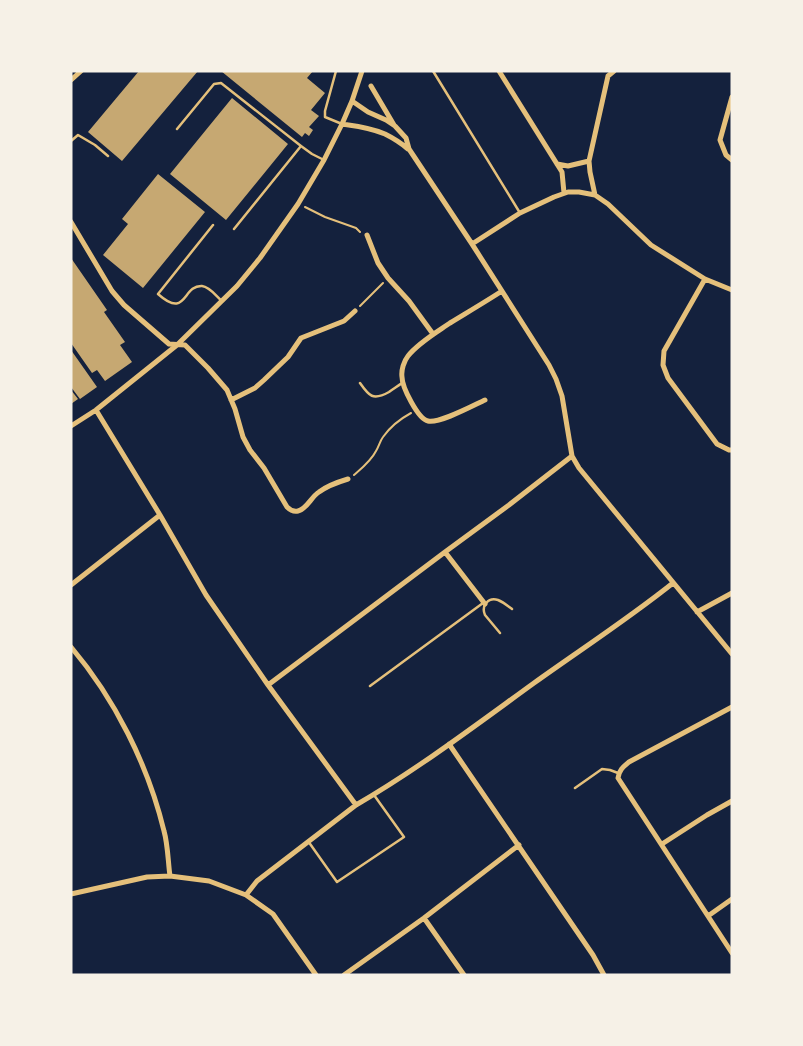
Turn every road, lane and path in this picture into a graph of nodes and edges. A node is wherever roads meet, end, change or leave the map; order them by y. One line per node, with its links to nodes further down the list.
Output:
1 (81, 71): 7 (street)
2 (336, 71): 11 (lane)
3 (362, 71): 10 (street)
4 (433, 71): 25 (lane)
5 (499, 71): 21 (street)
6 (614, 71): 20 (street)
7 (71, 80)
8 (372, 86): 12 (street)
9 (732, 97): 19 (street)
10 (352, 102): 11 (street); 12 (street)
11 (342, 124): 16 (street); 18 (street)
12 (395, 126): 16 (street)
13 (177, 129): 15 (lane)
14 (71, 141): 17 (lane)
15 (301, 146): 18 (lane); 28 (lane)
16 (409, 149): 30 (street)
17 (108, 156)
18 (324, 160): 24 (street)
19 (732, 160)
20 (589, 161): 21 (street); 23 (street)
21 (557, 164): 22 (street)
22 (564, 193): 23 (street); 25 (street)
23 (595, 195): 32 (street)
24 (298, 204): 29 (path); 35 (street)
25 (520, 213): 30 (street)
26 (71, 222): 38 (street)
27 (213, 225): 35 (lane)
28 (234, 229)
29 (367, 235): 31 (street)
30 (472, 244): 34 (street)
31 (388, 278): 36 (path); 37 (street)
32 (705, 279): 33 (street); 46 (street)
33 (732, 290)
34 (502, 291): 37 (street); 47 (street)
35 (222, 301): 38 (street)
36 (356, 311): 41 (street)
37 (433, 334): 40 (street)
38 (177, 345): 41 (street); 43 (street)
39 (360, 383): 40 (lane)
40 (402, 383): 44 (street)
41 (231, 400): 48 (street)
42 (485, 400): 44 (street)
43 (96, 410): 45 (street); 49 (street)
44 (416, 410): 48 (path)
45 (71, 426)
46 (732, 450)
47 (572, 456): 50 (street); 51 (street)
48 (348, 479)
49 (160, 515): 52 (street); 60 (street)
50 (445, 552): 54 (street); 60 (street)
51 (673, 583): 56 (street); 63 (street)
52 (71, 585)
53 (732, 593): 56 (street)
54 (484, 603): 55 (lane); 57 (lane); 61 (lane)
55 (512, 609)
56 (697, 612): 59 (street)
57 (500, 634)
58 (71, 648): 72 (street)
59 (732, 654)
60 (268, 685): 68 (street)
61 (370, 686)
62 (732, 707): 64 (street)
63 (449, 744): 66 (street); 71 (street)
64 (618, 773): 65 (lane); 70 (street)
65 (575, 788)
66 (374, 795): 68 (street); 69 (lane)
67 (732, 801): 70 (street)
68 (356, 805): 69 (street)
69 (308, 841): 74 (street)
70 (662, 844): 76 (street)
71 (519, 846): 77 (street); 82 (street)
72 (170, 876): 73 (street); 74 (street)
73 (71, 894)
74 (246, 895): 79 (street)
75 (732, 899): 76 (street)
76 (708, 916): 78 (street)
77 (424, 918): 80 (street); 81 (street)
78 (732, 953)
79 (316, 975)
80 (344, 975)
81 (464, 975)
82 (604, 975)

